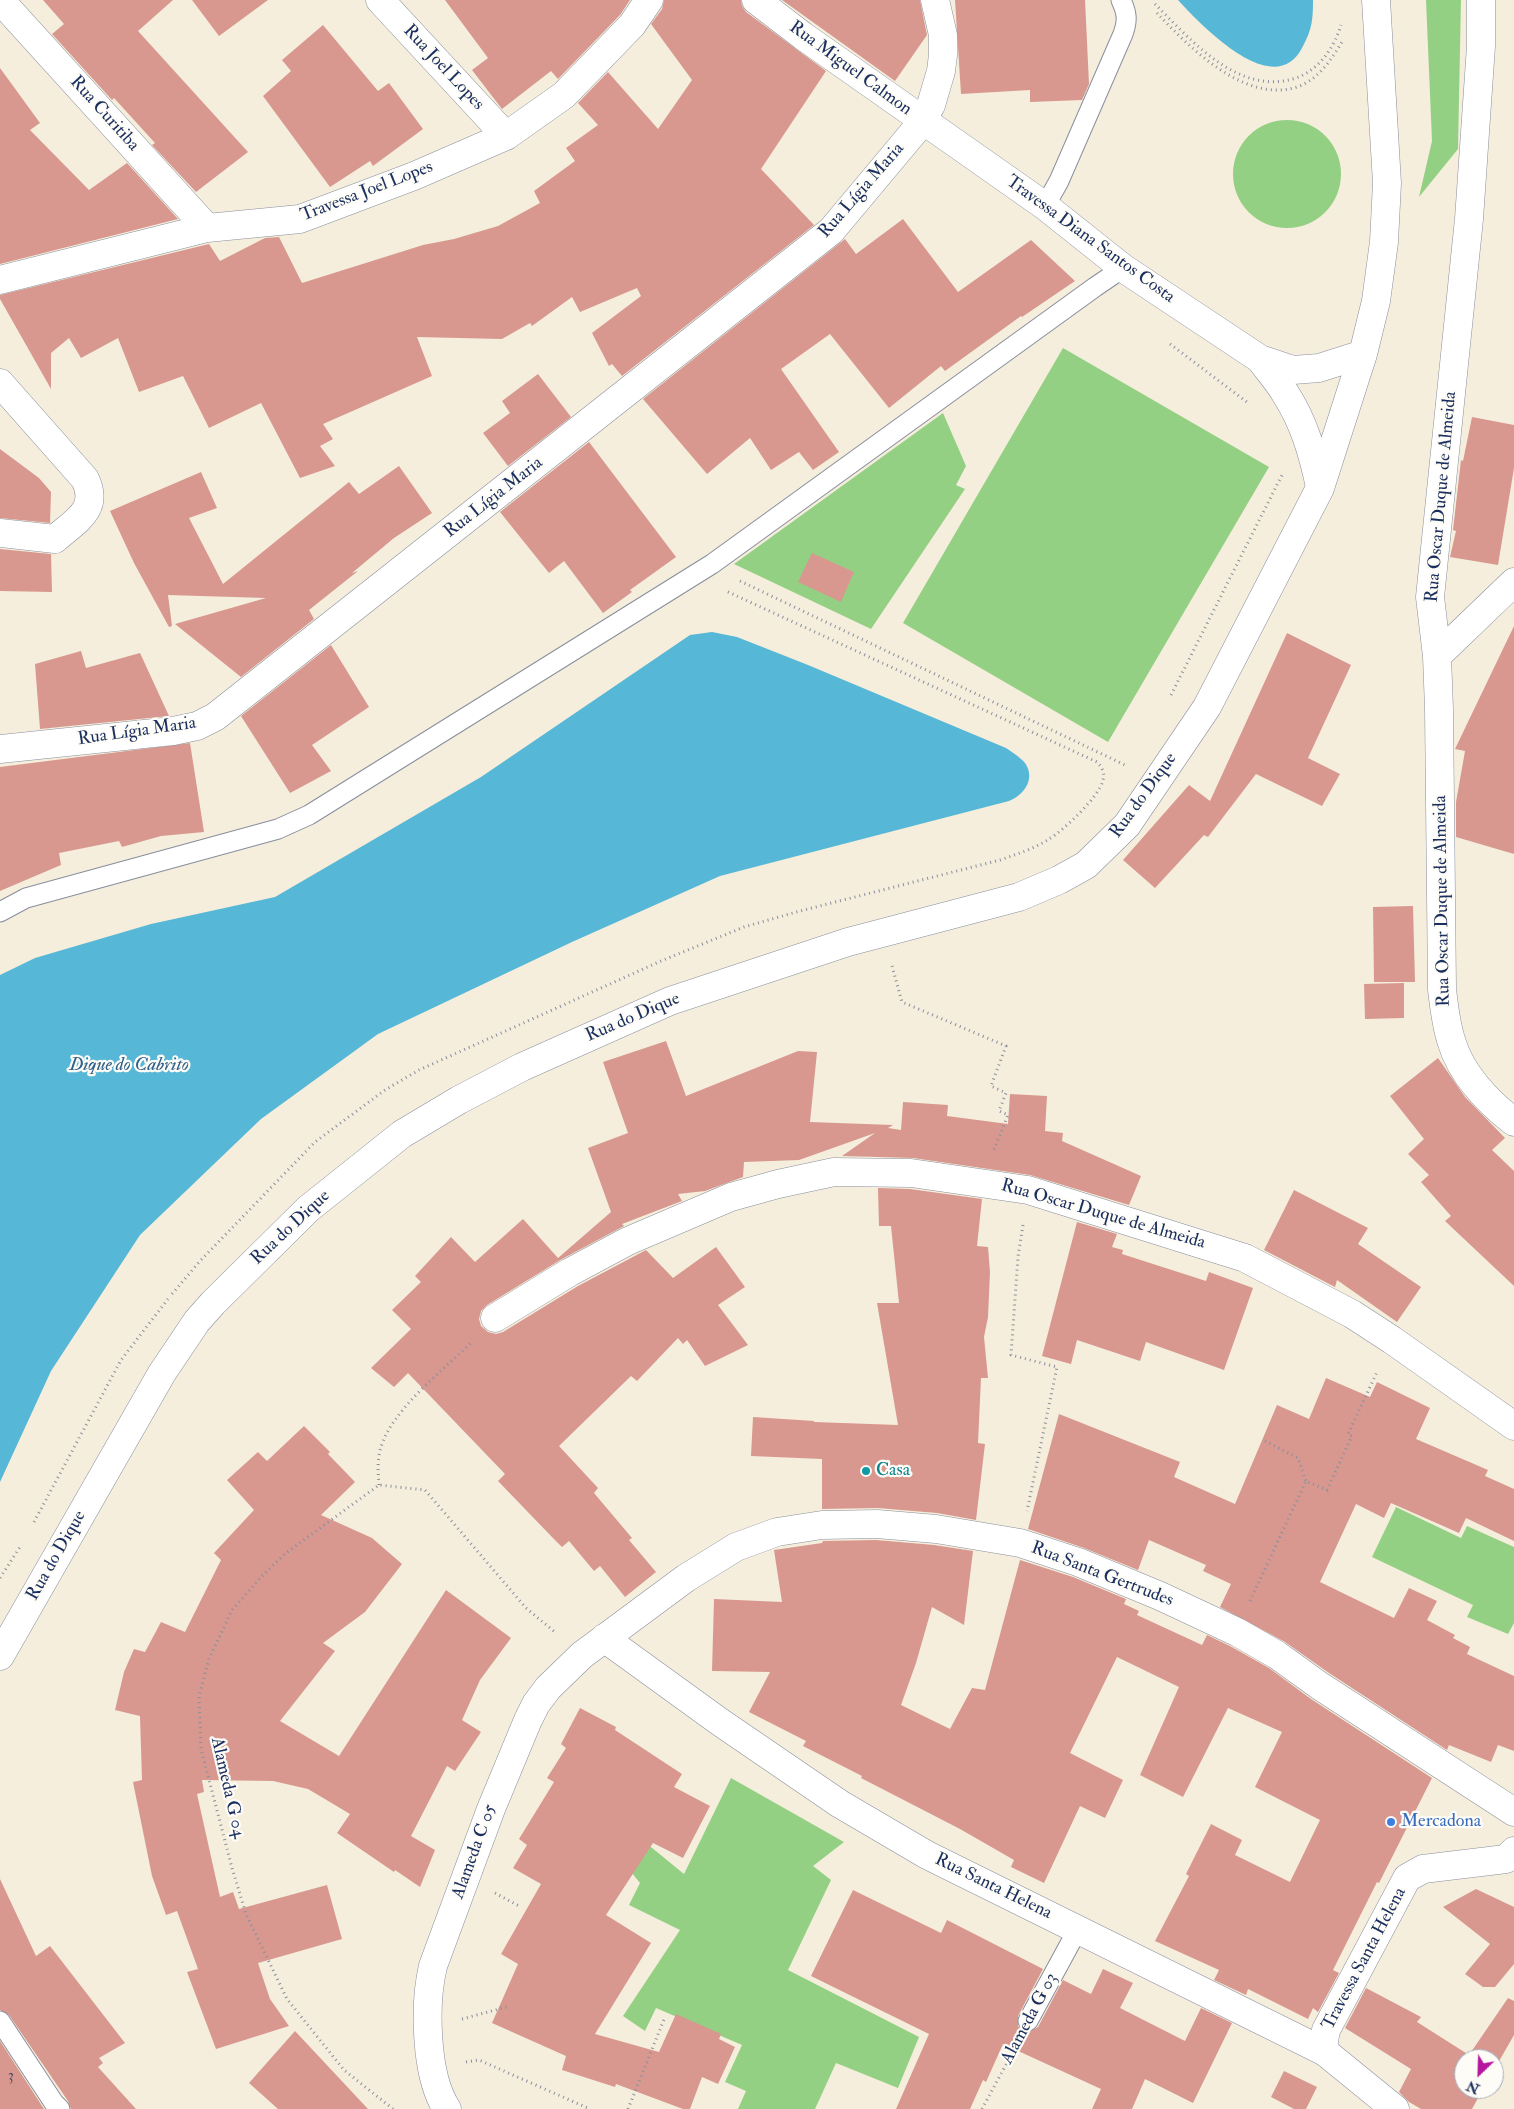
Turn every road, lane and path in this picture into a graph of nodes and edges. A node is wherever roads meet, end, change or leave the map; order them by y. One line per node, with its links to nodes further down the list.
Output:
1 (0, 0): 16 (street, Rua Curitiba)
2 (380, 0): 14 (street, Rua Joel Lopes)
3 (649, 0): 14 (street, Travessa Joel Lopes)
4 (756, 0): 13 (street, Rua Miguel Calmon)
5 (935, 0): 13 (street, Rua Lígia Maria)
6 (1121, 0): 15 (lane)
7 (1152, 0): 11 (path)
8 (1376, 0): 19 (street, Rua do Dique)
9 (1481, 0): 28 (street, Rua Oscar Duque de Almeida)
10 (1150, 6): 12 (path)
11 (1342, 22)
12 (1346, 36)
13 (922, 120): 15 (street, Travessa Diana Santos Costa); 30 (street, Rua Lígia Maria)
14 (506, 136): 16 (street, Travessa Joel Lopes)
15 (1045, 206): 17 (street, Travessa Diana Santos Costa)
16 (207, 228): 18 (street, Travessa Joel Lopes)
17 (1123, 268): 20 (street, Travessa Diana Santos Costa); 33 (lane)
18 (0, 280)
19 (1363, 354): 20 (street, Travessa Diana Santos Costa); 23 (street, Rua do Dique)
20 (1260, 359): 23 (street, Travessa Diana Santos Costa)
21 (0, 383): 24 (street)
22 (1285, 469): 29 (path)
23 (1320, 488): 48 (street, Rua do Dique)
24 (0, 533)
25 (734, 578): 32 (path)
26 (1514, 582): 28 (street)
27 (723, 590): 31 (path)
28 (1437, 656): 35 (street, Rua Oscar Duque de Almeida)
29 (1169, 698)
30 (0, 749)
31 (1098, 762)
32 (1133, 769)
33 (0, 912)
34 (892, 968): 36 (path)
35 (1514, 1122)
36 (993, 1154)
37 (1018, 1257): 44 (path)
38 (495, 1318): 40 (street, Rua Oscar Duque de Almeida); 43 (path)
39 (1376, 1373): 42 (path)
40 (1514, 1426)
41 (1265, 1441): 42 (path)
42 (1306, 1481): 46 (path)
43 (379, 1485): 45 (path); 61 (path, Alameda G 04)
44 (1020, 1543): 47 (street, Rua Santa Gertrudes); 49 (street, Rua Santa Gertrudes)
45 (526, 1608)
46 (1246, 1610)
47 (604, 1638): 51 (street, Rua Santa Helena); 56 (street, Alameda C 05)
48 (0, 1656)
49 (1514, 1812)
50 (1511, 1859): 57 (street, Travessa Santa Helena)
51 (1078, 1929): 55 (lane, Alameda G 03); 57 (street, Rua Santa Helena)
52 (510, 2006): 56 (path)
53 (666, 2016): 63 (path)
54 (0, 2021): 60 (lane)
55 (1028, 2022): 64 (path, Alameda G 03)
56 (427, 2029): 59 (street, Alameda C 05)
57 (1325, 2052): 65 (street, Rua Santa Helena)
58 (479, 2060): 62 (path)
59 (444, 2104)
60 (60, 2109)
61 (393, 2109)
62 (590, 2109)
63 (628, 2109)
64 (982, 2109)
65 (1395, 2109)

